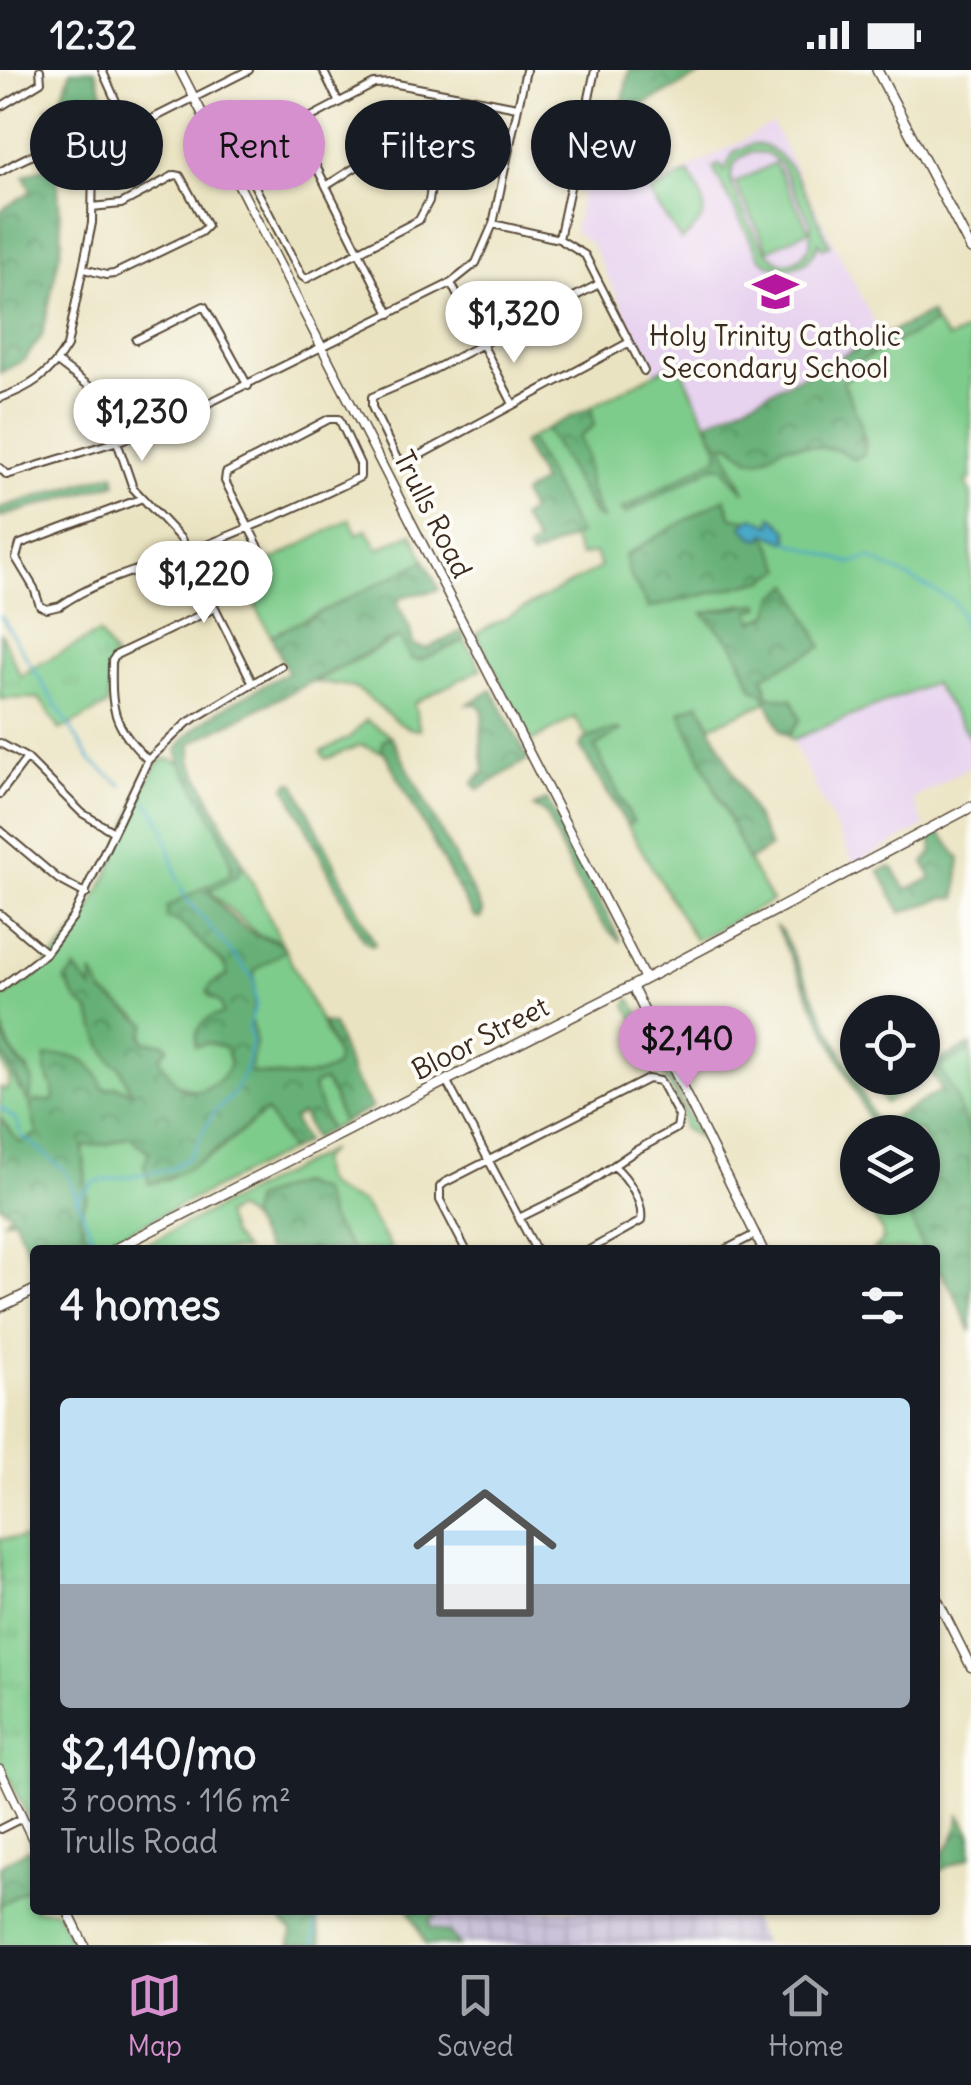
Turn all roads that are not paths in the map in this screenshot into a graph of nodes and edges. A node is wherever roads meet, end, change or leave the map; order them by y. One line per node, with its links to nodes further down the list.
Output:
1 (40, 70): 13 (street)
2 (102, 70): 10 (street)
3 (180, 70): 9 (street, Trulls Road)
4 (249, 70): 9 (street)
5 (323, 70): 12 (street)
6 (526, 70): 14 (street)
7 (595, 70): 11 (street)
8 (878, 70): 26 (main road)
9 (195, 97): 16 (street); 35 (street, Trulls Road)
10 (116, 100)
11 (588, 100)
12 (339, 102): 14 (street); 15 (street)
13 (0, 106)
14 (517, 107): 24 (street)
15 (325, 109)
16 (163, 113)
17 (30, 158): 18 (street)
18 (0, 172)
19 (326, 186): 27 (street); 27 (street)
20 (91, 190): 23 (street)
21 (257, 190): 27 (street)
22 (570, 190): 25 (street)
23 (91, 206): 28 (street); 28 (street)
24 (493, 224): 25 (street); 29 (street)
25 (560, 238): 30 (street)
26 (971, 250)
27 (360, 253): 31 (street)
28 (84, 269): 36 (street)
29 (451, 283): 31 (street); 34 (street)
30 (599, 284): 33 (street); 34 (street)
31 (390, 314): 35 (street)
32 (136, 340): 38 (street)
33 (628, 342): 37 (street); 41 (street)
34 (483, 344): 41 (street); 41 (street)
35 (324, 348): 38 (street); 62 (street, Trulls Road)
36 (58, 362): 39 (street); 43 (street)
37 (644, 372)
38 (248, 386): 42 (street)
39 (0, 398)
40 (180, 404): 42 (street)
41 (514, 404)
42 (187, 416): 43 (street)
43 (115, 443): 44 (street); 45 (street)
44 (0, 468)
45 (140, 499): 47 (street); 47 (street)
46 (248, 528): 46 (street); 47 (street); 48 (street)
47 (187, 553): 49 (street)
48 (266, 559)
49 (215, 608): 51 (street); 54 (street)
50 (281, 666): 51 (street)
51 (252, 683): 54 (street)
52 (0, 743): 53 (street)
53 (27, 758): 55 (street); 58 (street)
54 (148, 760): 58 (street)
55 (0, 794)
56 (971, 806): 62 (main road, Bloor Street)
57 (0, 830): 59 (street)
58 (112, 831): 59 (street)
59 (86, 894): 61 (street)
60 (0, 914): 61 (street)
61 (46, 953): 64 (street)
62 (645, 979): 63 (main road, Bloor Street)
63 (632, 986): 65 (main road, Bloor Street); 69 (street)
64 (0, 988)
65 (446, 1080): 66 (street); 70 (main road, Bloor Street)
66 (489, 1160): 67 (street); 68 (street); 71 (street)
67 (614, 1166): 68 (street); 73 (street)
68 (519, 1218): 72 (street)
69 (756, 1234): 74 (street); 75 (street)
70 (123, 1245)
71 (463, 1245)
72 (533, 1245)
73 (599, 1245)
74 (735, 1245)
75 (762, 1245)
76 (30, 1293): 77 (main road)
77 (0, 1308)
78 (940, 1605): 79 (street)
79 (971, 1667)
80 (0, 1770): 81 (street)
81 (22, 1818): 82 (street); 83 (street)
82 (0, 1829)
83 (30, 1834)
84 (69, 1915): 85 (street)
85 (84, 1945)

